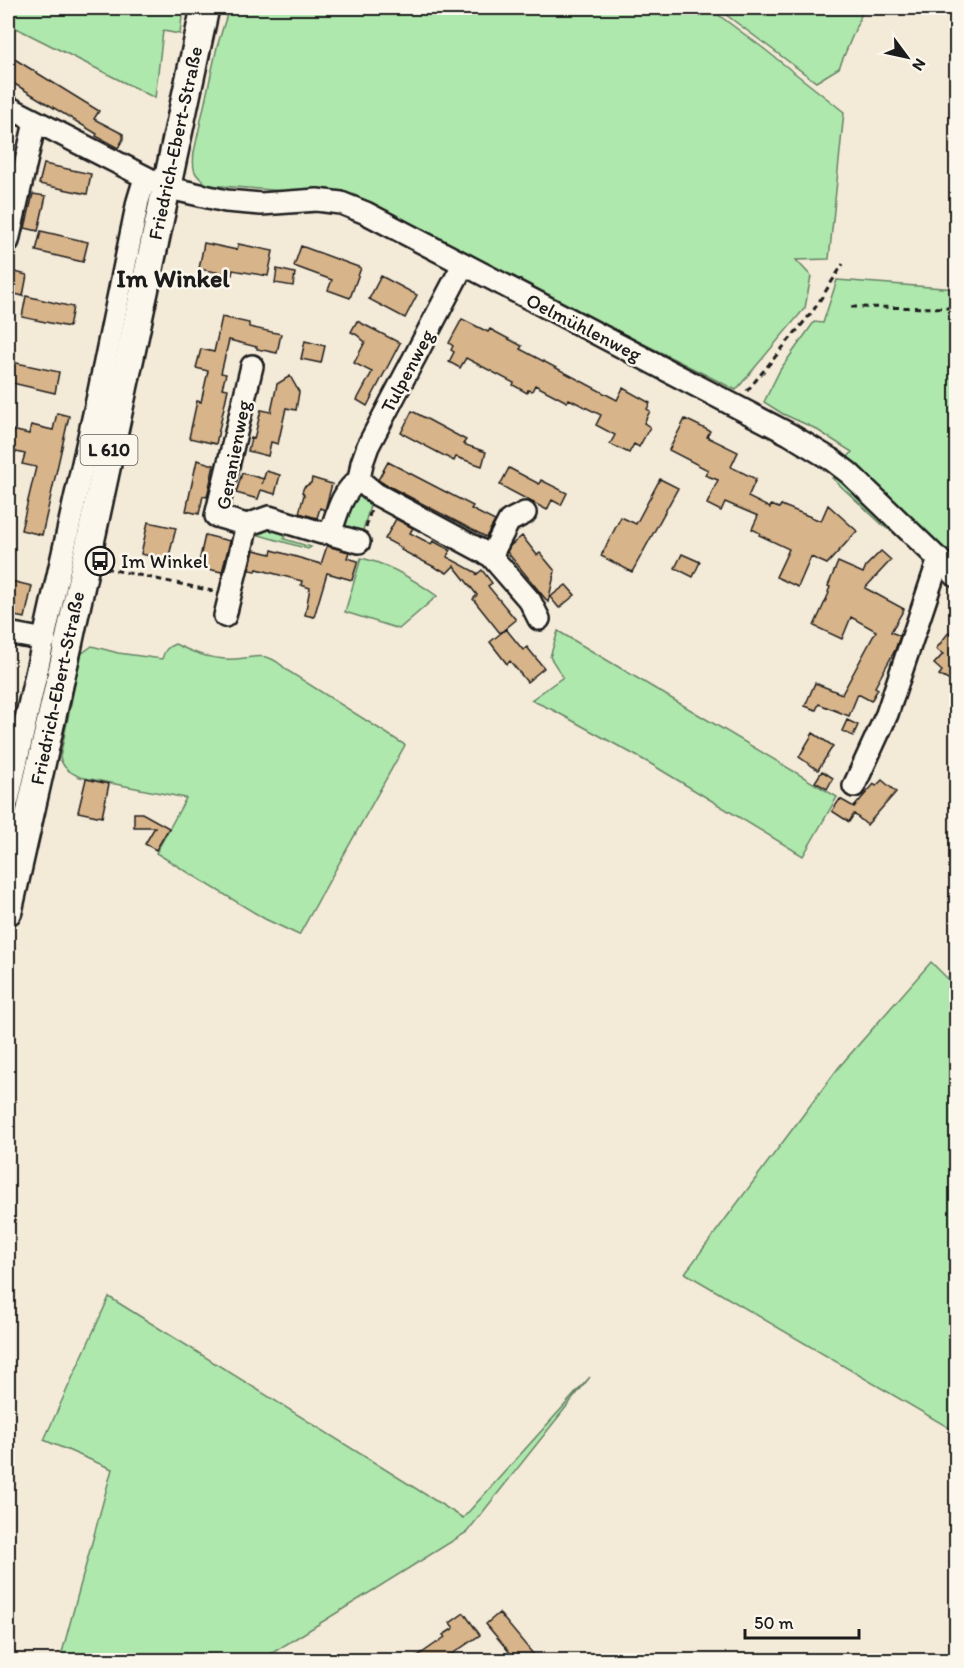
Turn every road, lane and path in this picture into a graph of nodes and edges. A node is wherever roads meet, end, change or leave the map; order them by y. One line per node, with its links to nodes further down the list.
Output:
1 (205, 8): 4 (main road, Friedrich-Ebert-Straße / L 610)
2 (8, 107): 3 (street, Oelmühlenweg)
3 (35, 122): 4 (street, Oelmühlenweg); 5 (street)
4 (155, 182): 7 (street, Oelmühlenweg); 26 (street, Friedrich-Ebert-Straße); 29 (main road, Friedrich-Ebert-Straße / L 610)
5 (8, 241)
6 (843, 264): 11 (path)
7 (463, 265): 11 (street, Oelmühlenweg); 12 (street, Tulpenweg)
8 (851, 307): 9 (path)
9 (957, 308)
10 (252, 366): 15 (street, Geranienweg)
11 (734, 405): 19 (street, Oelmühlenweg)
12 (358, 480): 13 (street); 16 (street, Tulpenweg)
13 (376, 494): 17 (path); 18 (street)
14 (525, 513): 18 (street)
15 (247, 525): 16 (street, Geranienweg); 22 (street, Geranienweg)
16 (325, 532): 17 (street, Geranienweg)
17 (359, 542)
18 (491, 555): 24 (street)
19 (939, 559): 21 (street, Oelmühlenweg); 27 (street)
20 (99, 567): 22 (path)
21 (957, 576)
22 (230, 595): 23 (street, Geranienweg)
23 (225, 616)
24 (538, 619)
25 (8, 633): 26 (street)
26 (45, 640): 28 (street, Friedrich-Ebert-Straße)
27 (854, 786)
28 (8, 800)
29 (9, 898)

